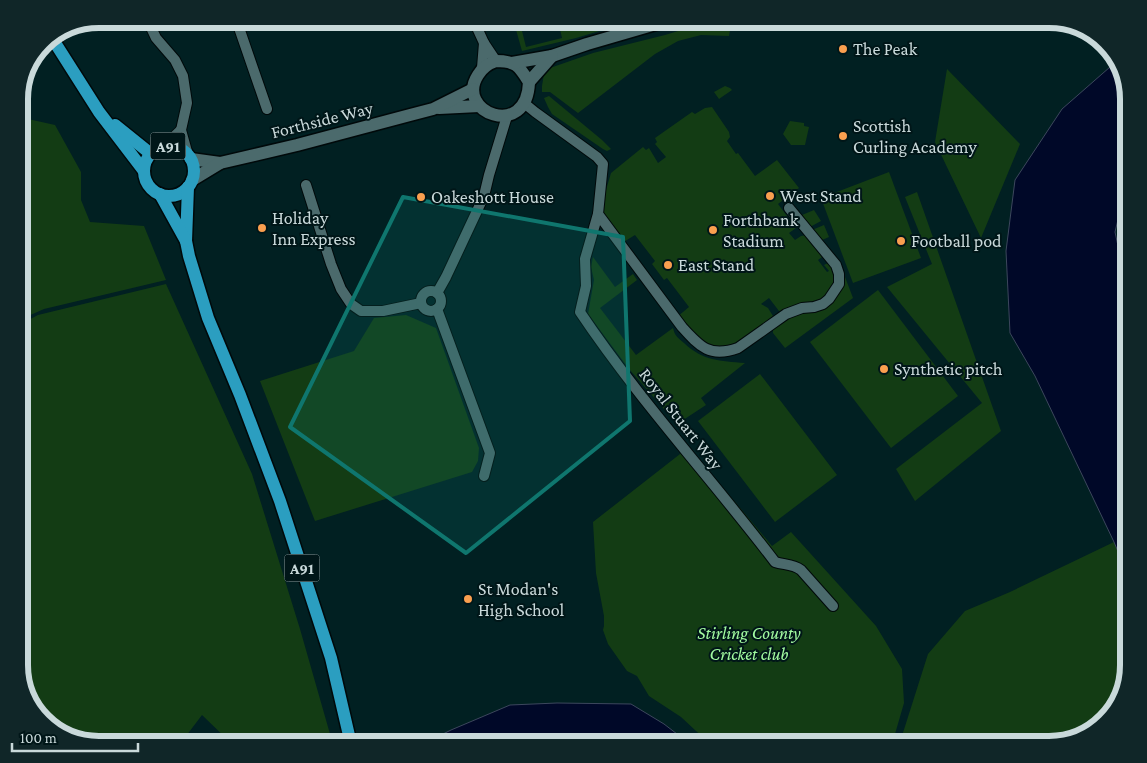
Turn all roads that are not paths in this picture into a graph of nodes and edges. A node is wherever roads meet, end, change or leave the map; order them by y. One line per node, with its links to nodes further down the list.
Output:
1 (151, 27): 19 (street)
2 (239, 27): 15 (street)
3 (477, 27): 6 (street)
4 (645, 27): 7 (street)
5 (55, 43): 17 (main road, A91)
6 (484, 43): 8 (street); 10 (street)
7 (552, 56): 9 (street); 11 (street)
8 (496, 61): 9 (street); 10 (street)
9 (512, 63): 11 (street)
10 (482, 68): 12 (street)
11 (529, 82): 13 (street)
12 (473, 88): 14 (street); 16 (street, Forthside Way)
13 (524, 103): 18 (street); 29 (street, Royal Stuart Way)
14 (479, 106): 16 (street, Forthside Way); 18 (street)
15 (267, 109)
16 (433, 109): 23 (street, Forthside Way)
17 (99, 112): 21 (main road, A91); 24 (main road, A91)
18 (507, 116): 31 (street)
19 (182, 130): 20 (street); 22 (street)
20 (164, 146): 21 (main road, A91); 22 (main road, A91)
21 (150, 154): 24 (main road, A91)
22 (189, 157): 23 (street, Forthside Way); 25 (main road, A91)
23 (220, 163): 25 (street, Forthside Way)
24 (144, 172): 27 (main road, A91)
25 (190, 183): 27 (main road); 30 (main road, A91)
26 (306, 185): 32 (street)
27 (160, 194): 30 (main road, A91)
28 (789, 208): 29 (street)
29 (598, 214): 35 (street, Royal Stuart Way)
30 (186, 241): 36 (main road, A91)
31 (437, 293): 32 (street); 33 (street)
32 (421, 303): 33 (street)
33 (436, 308): 34 (street)
34 (484, 476)
35 (833, 606)
36 (349, 736)

